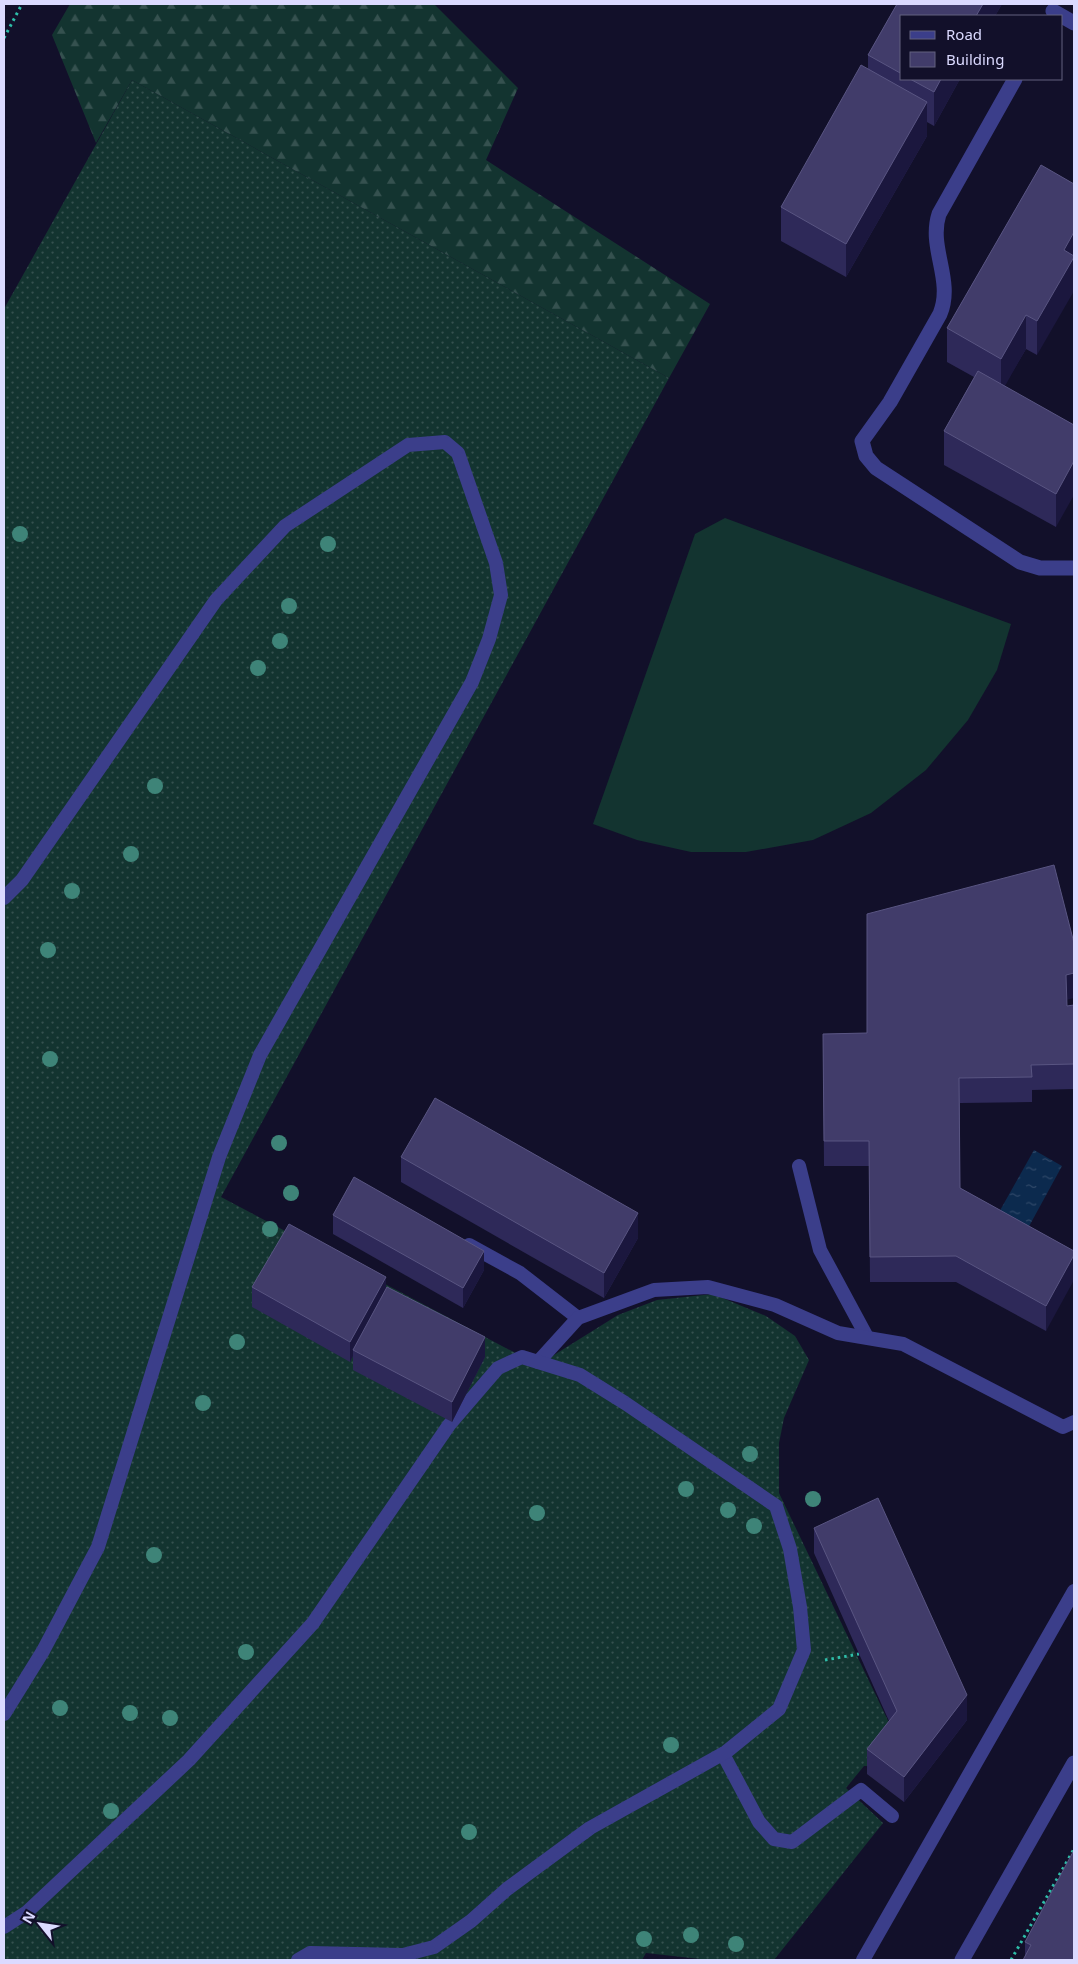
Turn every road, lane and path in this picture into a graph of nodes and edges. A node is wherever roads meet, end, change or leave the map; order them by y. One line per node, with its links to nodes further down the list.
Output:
1 (22, 4): 4 (path)
2 (1063, 16): 3 (street)
3 (1074, 23)
4 (4, 38)
5 (1014, 80): 6 (street)
6 (1074, 568)
7 (4, 898): 15 (lane)
8 (799, 1166): 11 (lane)
9 (461, 1240): 10 (lane)
10 (578, 1318): 11 (lane); 12 (lane)
11 (867, 1337): 13 (lane)
12 (538, 1362): 16 (lane); 20 (lane)
13 (1074, 1422)
14 (1074, 1591): 22 (lane)
15 (4, 1714)
16 (724, 1754): 18 (lane); 21 (lane)
17 (1074, 1763): 23 (street)
18 (892, 1816)
19 (1074, 1849): 24 (path)
20 (4, 1927)
21 (298, 1960)
22 (863, 1960)
23 (962, 1960)
24 (1011, 1960)

